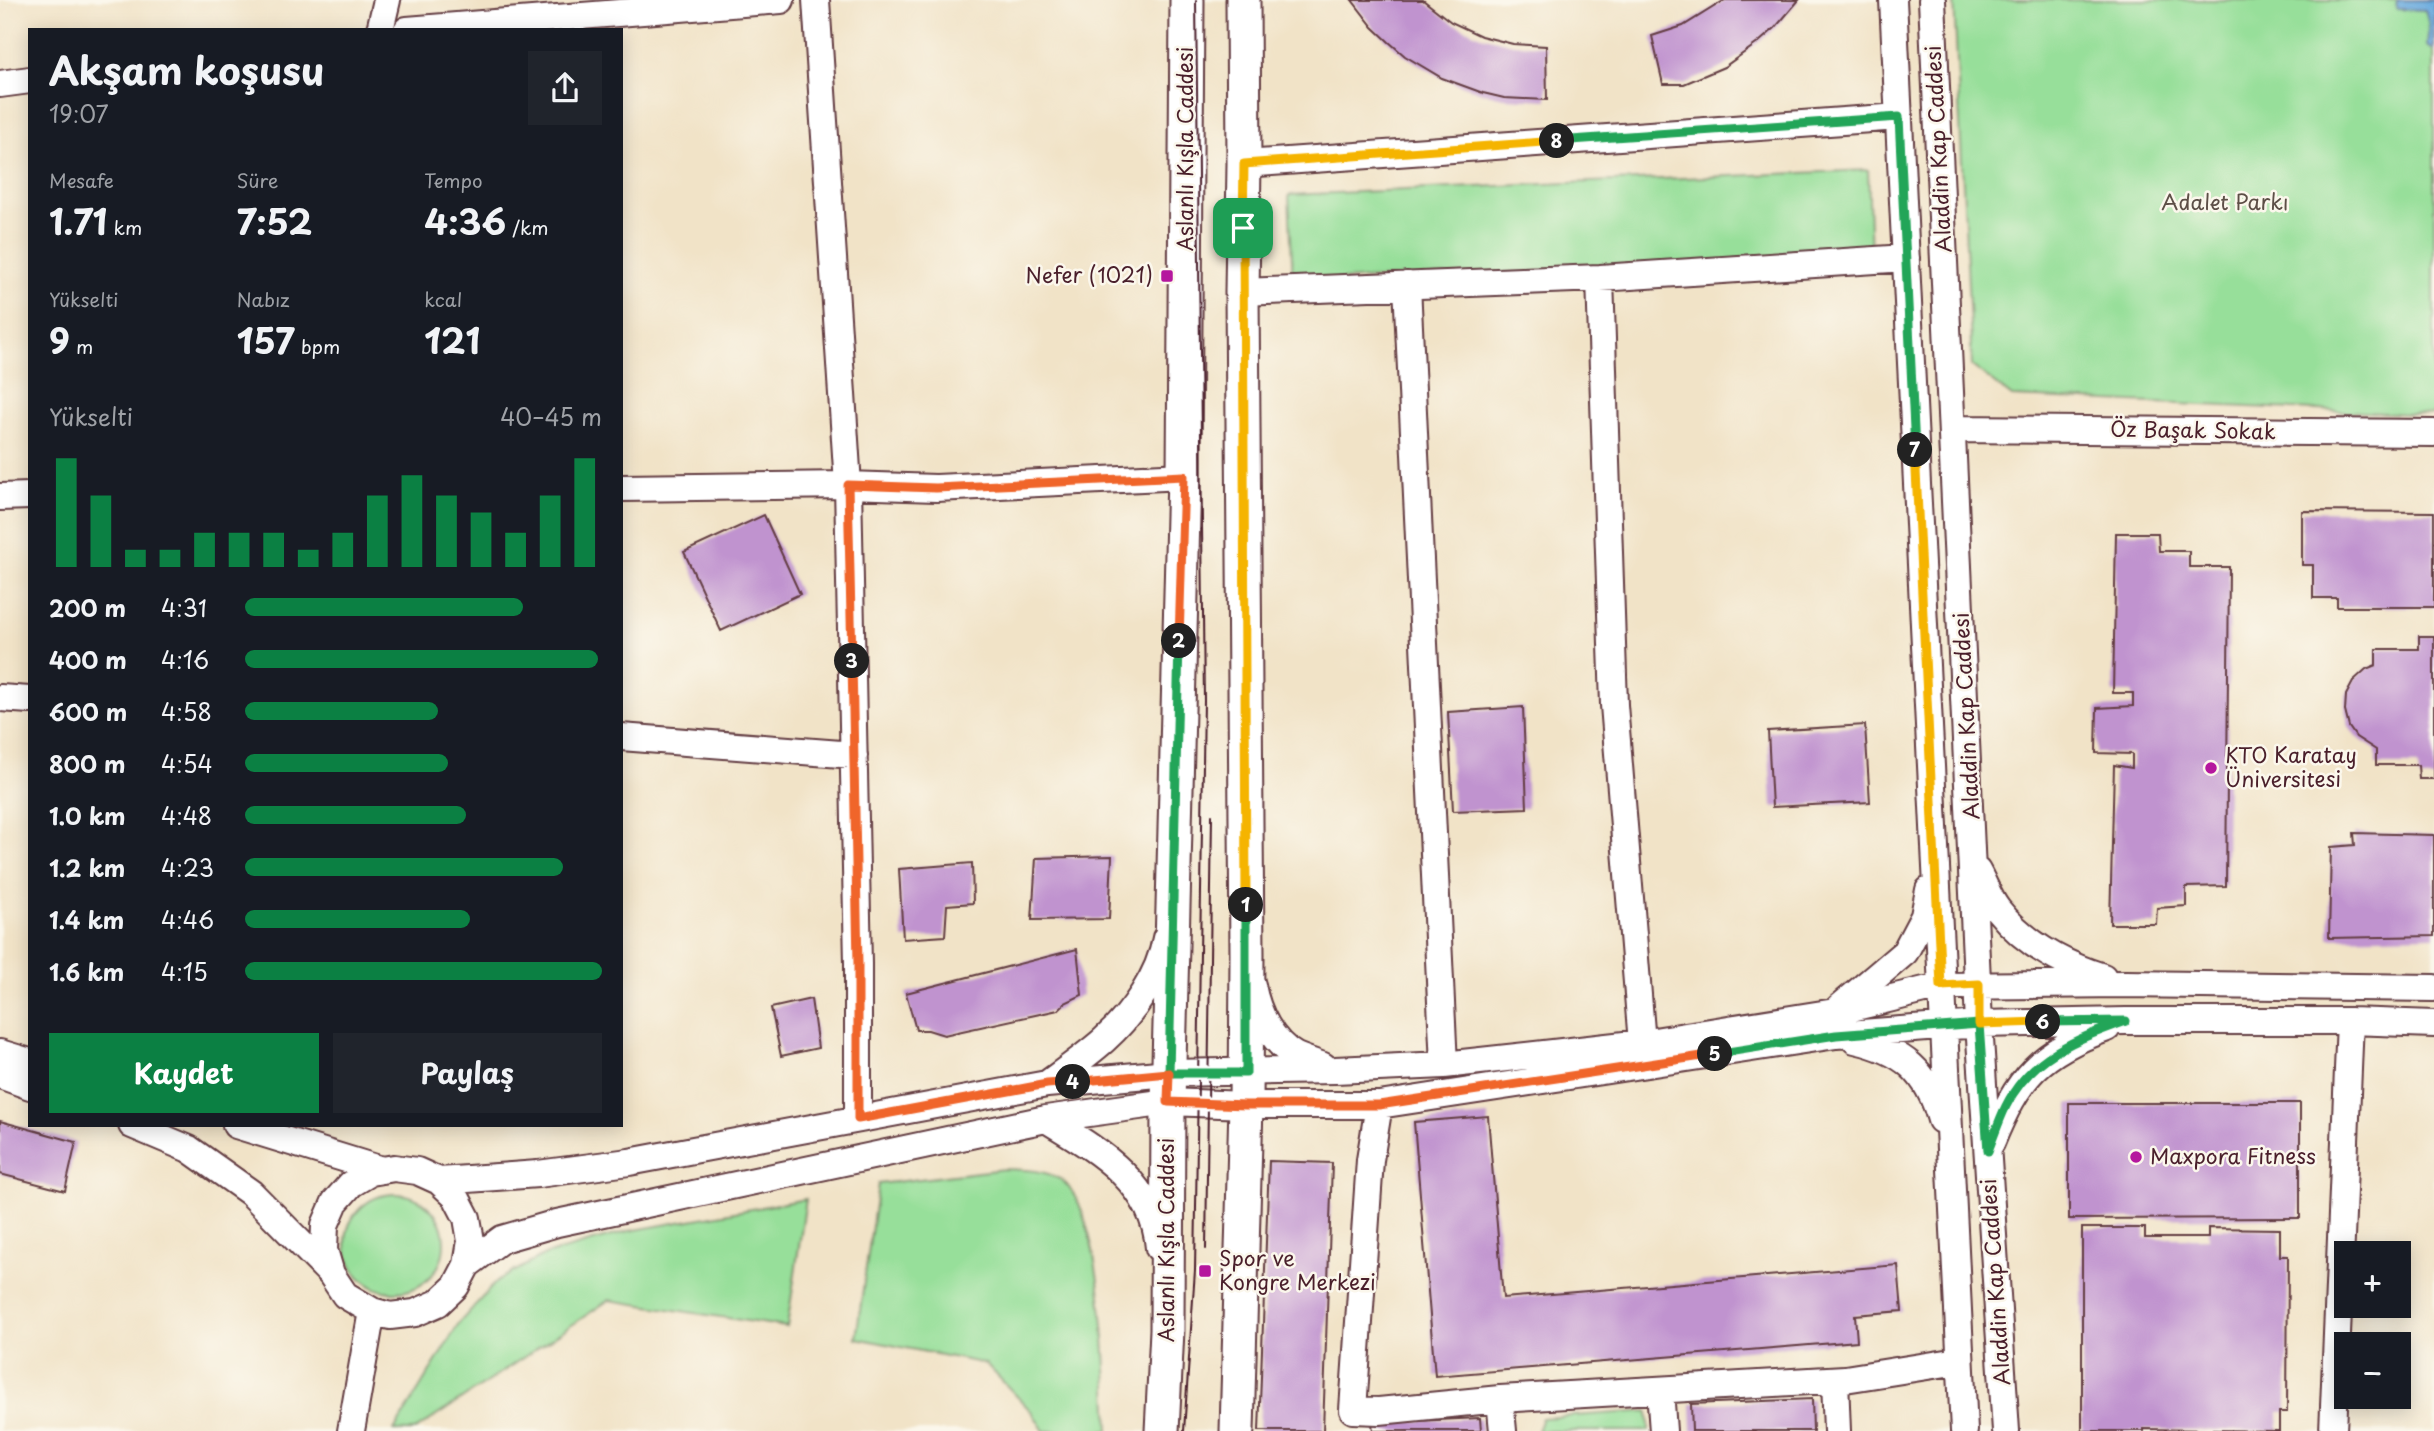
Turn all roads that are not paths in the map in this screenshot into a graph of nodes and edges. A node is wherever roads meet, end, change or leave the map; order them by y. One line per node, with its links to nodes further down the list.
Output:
1 (387, 0): 8 (street)
2 (781, 0): 9 (street)
3 (816, 0): 21 (street)
4 (1187, 0): 20 (main road, Aslanlı Kışla Caddesi)
5 (1243, 0): 13 (main road)
6 (1893, 0): 12 (street, Aladdin Kap Caddesi)
7 (1932, 0): 18 (street, Aladdin Kap Caddesi)
8 (380, 28)
9 (432, 28)
10 (28, 80): 11 (street)
11 (0, 84)
12 (1899, 117): 13 (street); 14 (street, Aladdin Kap Caddesi)
13 (1244, 164): 17 (main road)
14 (1906, 258): 15 (street); 30 (street, Aladdin Kap Caddesi)
15 (1600, 278): 16 (street); 43 (street)
16 (1407, 285): 17 (street); 46 (street)
17 (1242, 292): 32 (main road)
18 (1953, 429): 19 (street, Öz Başak Sokak); 29 (street, Aladdin Kap Caddesi)
19 (2434, 433)
20 (1184, 476): 21 (street); 31 (main road, Aslanlı Kışla Caddesi)
21 (848, 485): 22 (street); 28 (street)
22 (623, 488)
23 (28, 496): 24 (street)
24 (0, 497)
25 (0, 698): 26 (street)
26 (28, 700)
27 (623, 737): 28 (street)
28 (854, 755): 55 (street)
29 (1974, 863): 33 (street, Aladdin Kap Caddesi); 34 (street)
30 (1935, 864): 35 (street, Aladdin Kap Caddesi); 39 (street)
31 (1172, 905): 50 (street); 52 (main road, Aslanlı Kışla Caddesi)
32 (1247, 954): 47 (street); 48 (main road)
33 (1979, 984): 34 (street); 35 (street); 40 (street, Aladdin Kap Caddesi)
34 (2125, 984): 36 (street)
35 (1941, 986): 39 (street); 42 (street, Aladdin Kap Caddesi)
36 (2434, 988)
37 (2126, 1021): 38 (street); 40 (street); 59 (street)
38 (2350, 1021): 41 (street); 80 (street)
39 (1835, 1023): 42 (street); 43 (street); 54 (street); 60 (street)
40 (1979, 1024): 42 (street); 59 (street, Aladdin Kap Caddesi)
41 (2434, 1024)
42 (1943, 1026): 60 (street, Aladdin Kap Caddesi)
43 (1642, 1043): 46 (street)
44 (0, 1053): 45 (street)
45 (28, 1061)
46 (1444, 1065): 47 (street)
47 (1335, 1070): 48 (street)
48 (1246, 1073): 52 (street); 53 (main road)
49 (0, 1075): 51 (street)
50 (1047, 1084): 52 (street); 55 (street)
51 (28, 1085)
52 (1168, 1088): 53 (street); 56 (street); 66 (main road, Aslanlı Kışla Caddesi)
53 (1246, 1105): 54 (street); 74 (main road)
54 (1379, 1105): 71 (street)
55 (858, 1119): 62 (street)
56 (1046, 1119): 63 (street); 66 (street)
57 (137, 1127): 64 (street)
58 (242, 1127): 61 (street)
59 (1988, 1151): 79 (street, Aladdin Kap Caddesi)
60 (1950, 1153): 67 (street, Aladdin Kap Caddesi)
61 (382, 1170): 62 (street); 64 (street)
62 (439, 1181): 63 (street)
63 (467, 1265): 65 (street)
64 (331, 1274): 65 (street)
65 (372, 1311): 72 (street)
66 (1167, 1330): 73 (main road, Aslanlı Kışla Caddesi)
67 (1959, 1361): 68 (street); 78 (street, Aladdin Kap Caddesi)
68 (1835, 1380): 69 (street); 77 (street)
69 (1660, 1390): 70 (street); 76 (street)
70 (1500, 1399): 71 (street); 75 (street)
71 (1353, 1421)
72 (351, 1431)
73 (1162, 1431)
74 (1237, 1431)
75 (1503, 1431)
76 (1664, 1431)
77 (1838, 1431)
78 (1964, 1431)
79 (2006, 1431)
80 (2333, 1431)

